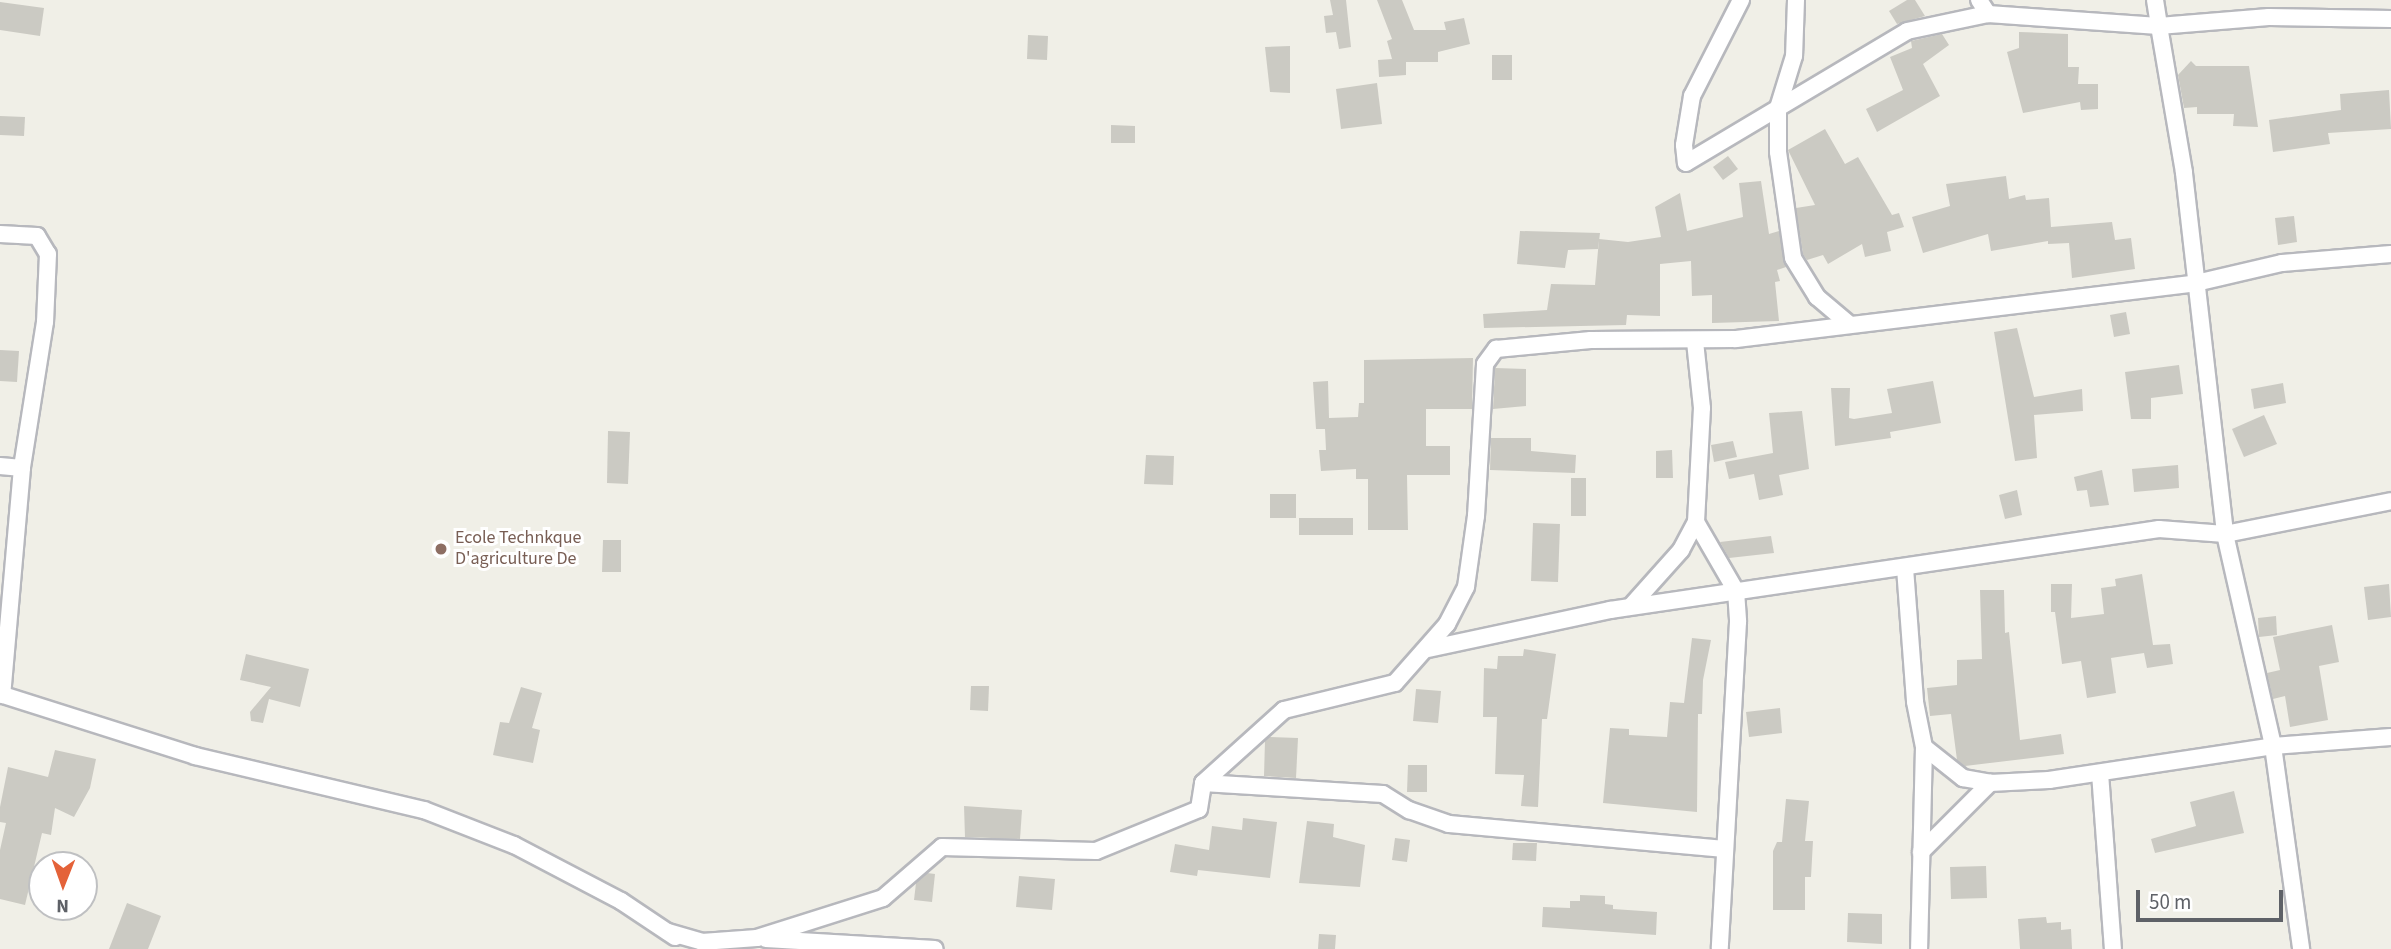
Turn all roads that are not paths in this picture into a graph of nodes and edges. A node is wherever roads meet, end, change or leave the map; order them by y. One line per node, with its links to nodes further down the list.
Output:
1 (1741, 0): 8 (street)
2 (1796, 0): 8 (street)
3 (1979, 0): 5 (street)
4 (2155, 0): 7 (street)
5 (1989, 14): 7 (street); 8 (street)
6 (2391, 19): 7 (street)
7 (2159, 26): 11 (street)
8 (1778, 108): 12 (street)
9 (0, 234): 15 (street)
10 (2391, 254): 11 (street)
11 (2196, 283): 12 (street); 18 (street)
12 (1849, 324): 13 (street)
13 (1695, 341): 17 (street); 22 (street)
14 (0, 466): 15 (street)
15 (22, 468): 23 (street)
16 (2391, 501): 18 (street)
17 (1696, 522): 20 (street); 21 (street)
18 (2225, 534): 19 (street); 25 (street)
19 (1905, 568): 20 (street); 26 (street)
20 (1736, 591): 21 (street); 30 (street)
21 (1632, 606): 22 (street)
22 (1428, 649): 28 (street)
23 (1, 694): 32 (street)
24 (2391, 737): 25 (street)
25 (2273, 746): 27 (street); 39 (street)
26 (1924, 747): 29 (street); 31 (street)
27 (2099, 773): 29 (street); 38 (street)
28 (1203, 783): 30 (street); 33 (street)
29 (1990, 783): 31 (street)
30 (1725, 849): 36 (street)
31 (1921, 852): 37 (street)
32 (668, 932): 33 (street); 34 (street)
33 (757, 938): 35 (street)
34 (694, 949)
35 (935, 949)
36 (1720, 949)
37 (1919, 949)
38 (2113, 949)
39 (2301, 949)

